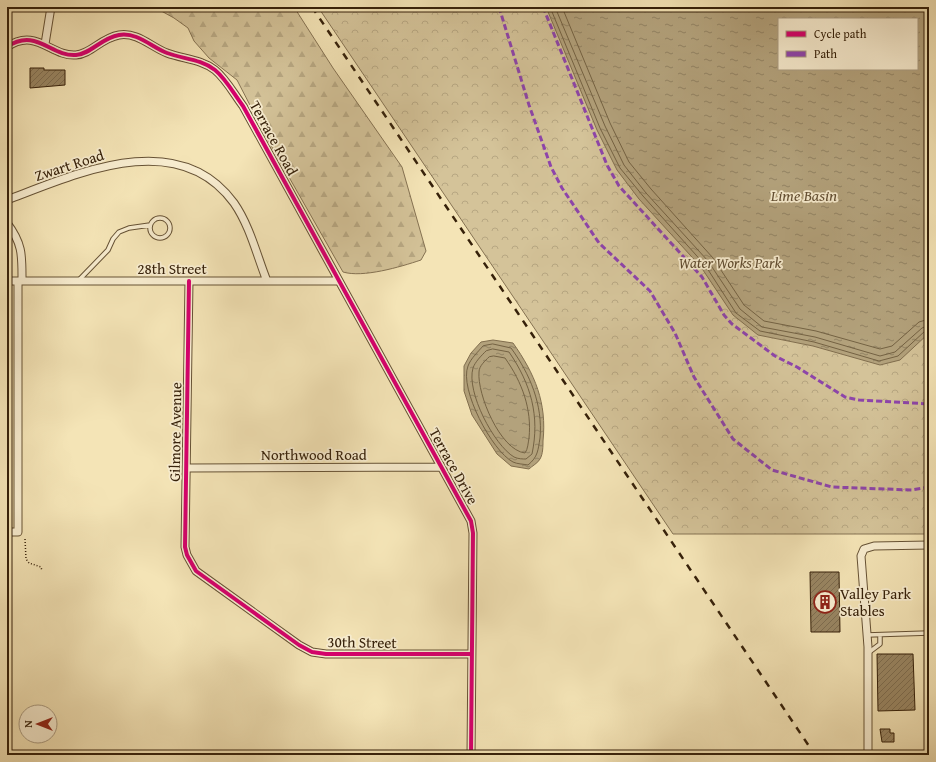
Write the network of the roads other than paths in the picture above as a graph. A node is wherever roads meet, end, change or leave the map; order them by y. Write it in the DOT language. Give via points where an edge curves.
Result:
graph roads {
  1 [pos="52,7"];
  2 [pos="45,44"];
  3 [pos="7,47"];
  4 [pos="7,200"];
  5 [pos="7,223"];
  6 [pos="150,225"];
  7 [pos="79,280"];
  8 [pos="7,281"];
  9 [pos="20,281"];
  10 [pos="189,281"];
  11 [pos="267,281"];
  12 [pos="337,281"];
  13 [pos="441,467"];
  14 [pos="187,468"];
  15 [pos="7,532"];
  16 [pos="929,545"];
  17 [pos="204,577"];
  18 [pos="929,633"];
  19 [pos="867,635"];
  20 [pos="880,635"];
  21 [pos="471,654"];
  22 [pos="868,654"];
  23 [pos="471,755"];
  24 [pos="868,755"];
  1 -- 2 [label="street"];
  2 -- 3 [label="street" via="25,41"];
  2 -- 12 [label="street, Terrace Road" via="63,54 76,55 88,52 109,37 130,35 167,53 202,62 215,70 243,106"];
  4 -- 11 [label="street, Zwart Road" via="102,166 141,162 174,164 194,171 212,182 231,200 245,223"];
  5 -- 9 [label="street" via="17,238 22,255"];
  6 -- 6 [label="lane" via="155,219 162,218 168,222 170,231 164,237 157,238 151,234"];
  6 -- 7 [label="lane" via="119,232 108,250"];
  7 -- 9 [label="street, 28th Street"];
  7 -- 10 [label="street, 28th Street"];
  8 -- 9 [label="street, 28th Street"];
  9 -- 15 [label="street" via="18,532"];
  10 -- 11 [label="street, 28th Street"];
  10 -- 14 [label="street, Gilmore Avenue"];
  11 -- 12 [label="street, 28th Street"];
  12 -- 13 [label="street, Terrace Drive"];
  13 -- 14 [label="street, Northwood Road"];
  13 -- 21 [label="street, Terrace Drive" via="472,527"];
  14 -- 17 [label="street, Gilmore Avenue" via="185,547 191,564"];
  16 -- 19 [label="street" via="874,546 864,549 861,561"];
  17 -- 21 [label="street, 30th Street" via="312,652"];
  18 -- 20 [label="lane"];
  19 -- 20 [label="lane"];
  19 -- 22 [label="street"];
  20 -- 22 [label="lane" via="880,644"];
  21 -- 23 [label="street, Terrace Drive"];
  22 -- 24 [label="street"];
}
